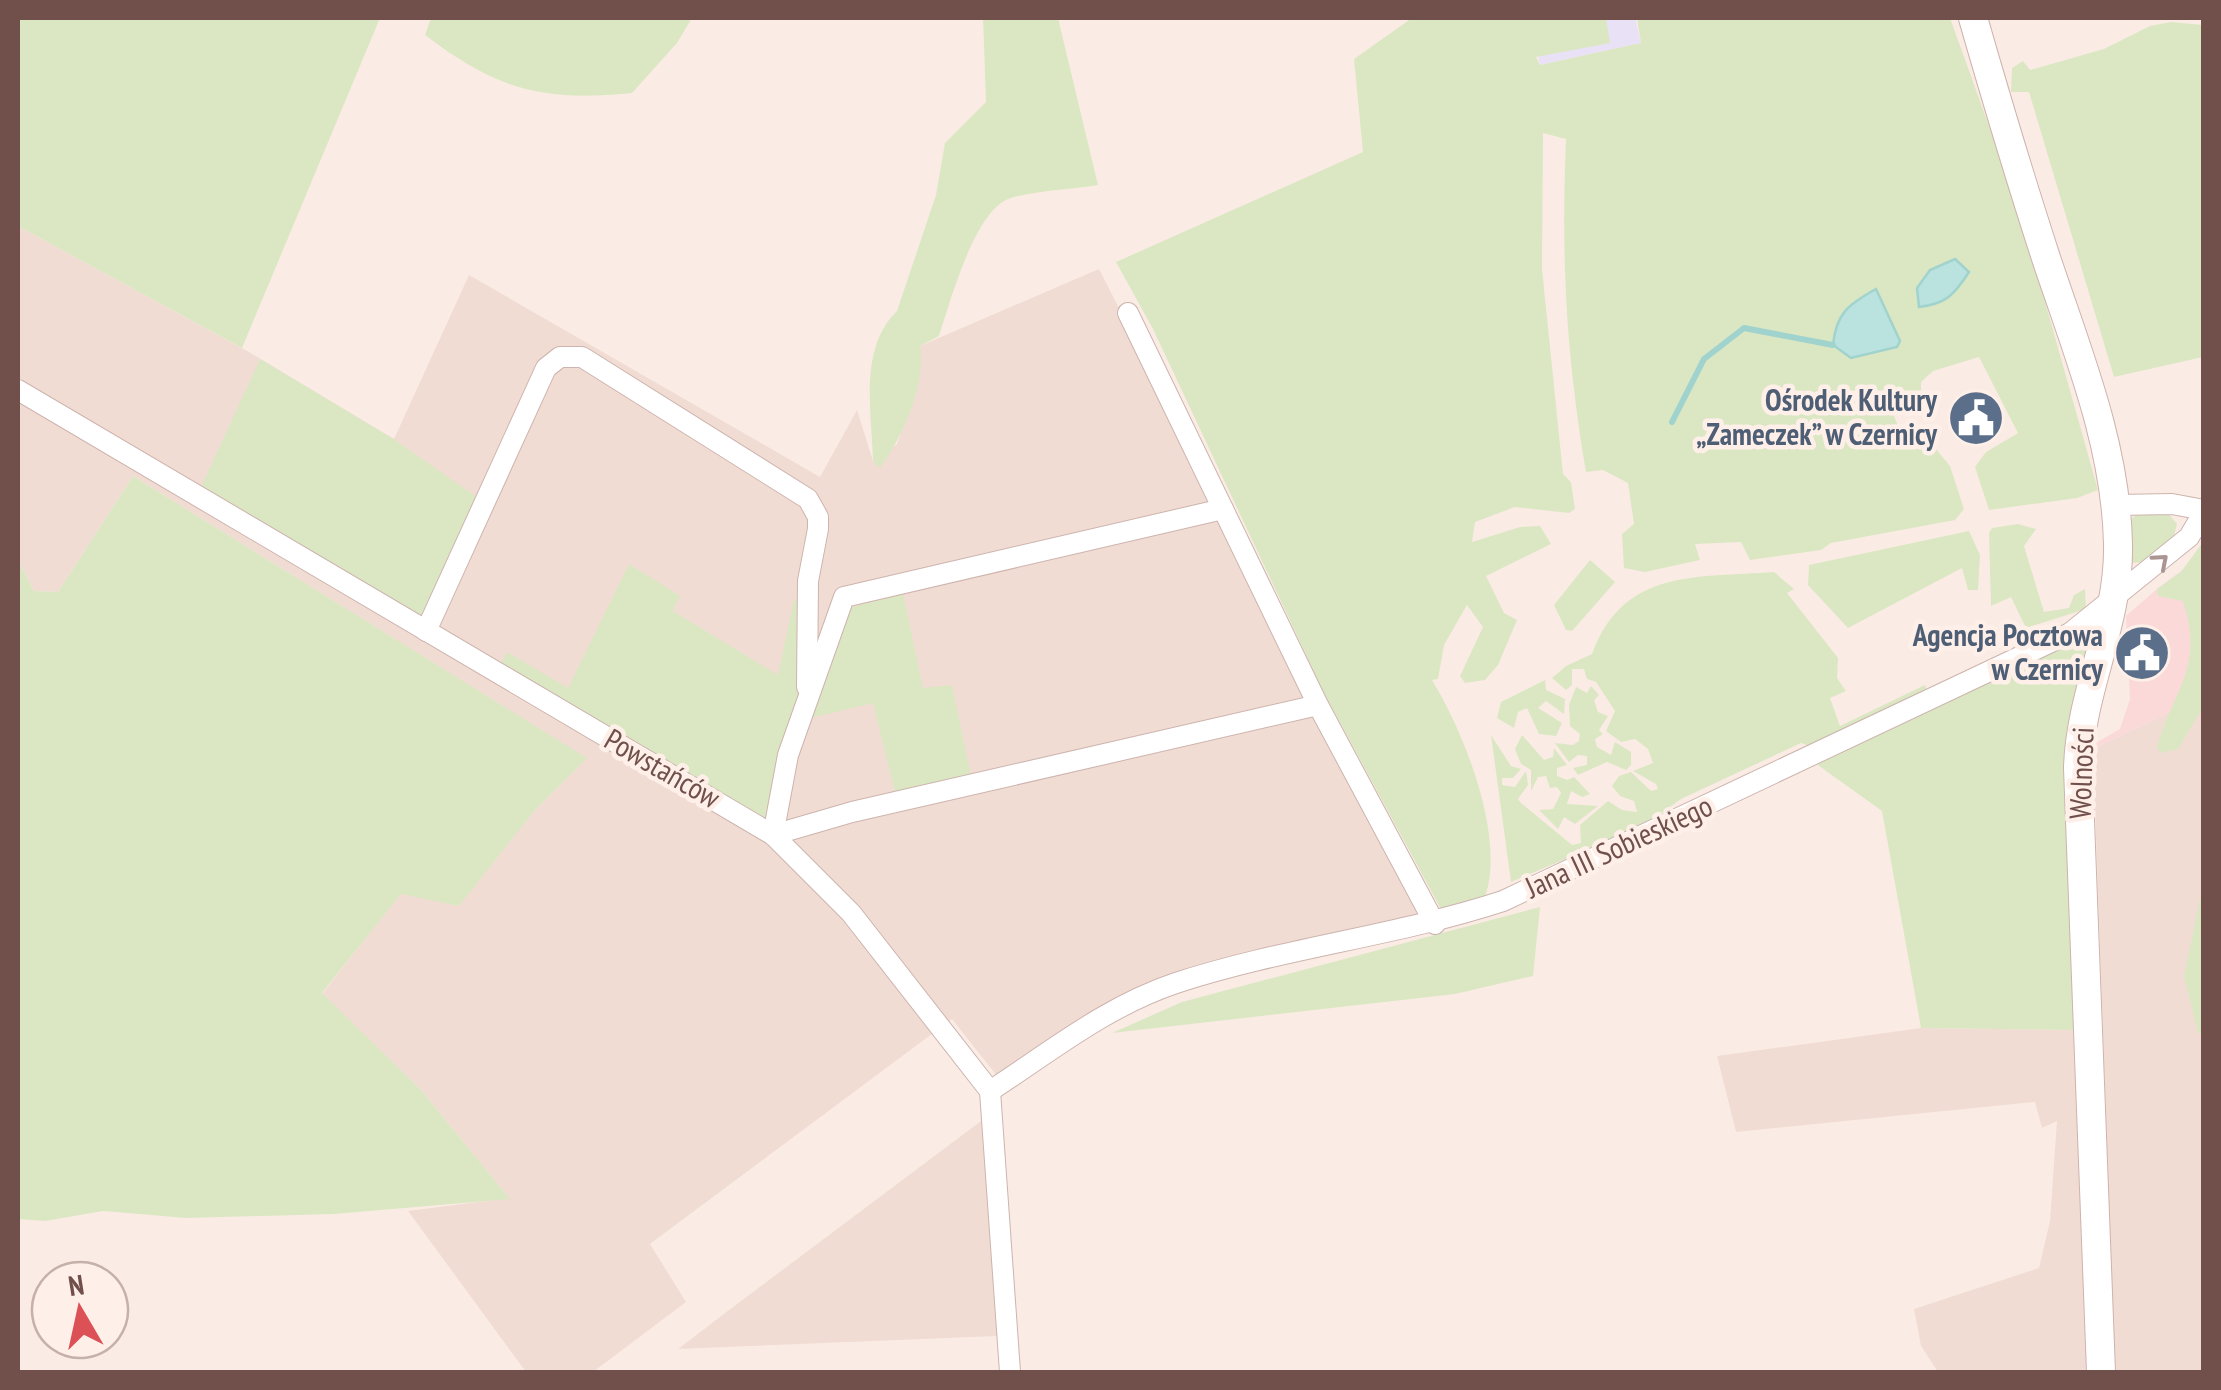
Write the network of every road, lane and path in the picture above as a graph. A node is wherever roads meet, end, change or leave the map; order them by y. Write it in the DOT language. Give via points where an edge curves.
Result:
graph roads {
  1 [pos="1973,18"];
  2 [pos="1128,313"];
  3 [pos="18,390"];
  4 [pos="2116,505"];
  5 [pos="1223,509"];
  6 [pos="2204,511"];
  7 [pos="808,581"];
  8 [pos="844,597"];
  9 [pos="2112,604"];
  10 [pos="426,631"];
  11 [pos="807,702"];
  12 [pos="1318,705"];
  13 [pos="773,835"];
  14 [pos="1434,924"];
  15 [pos="990,1090"];
  16 [pos="1010,1372"];
  17 [pos="2101,1372"];
  1 -- 4 [label="street, Wolności" via="2093,395"];
  2 -- 5 [label="street"];
  3 -- 10 [label="street, Powstańców"];
  4 -- 6 [label="street"];
  4 -- 9 [label="street, Wolności"];
  5 -- 8 [label="street"];
  5 -- 12 [label="street"];
  9 -- 6 [label="street, Jana III Sobieskiego, one-way" via="2190,537"];
  7 -- 8 [label="street"];
  7 -- 10 [label="street" via="818,517 808,499 582,357 560,357 546,368"];
  7 -- 11 [label="street"];
  8 -- 11 [label="street"];
  9 -- 14 [label="street, Jana III Sobieskiego" via="2070,634 1919,706 1503,901"];
  9 -- 17 [label="street, Wolności" via="2082,724 2078,783"];
  10 -- 13 [label="street, Powstańców"];
  11 -- 13 [label="street" via="788,756"];
  12 -- 13 [label="street"];
  12 -- 14 [label="street"];
  13 -- 15 [label="street, Powstańców" via="850,912"];
  14 -- 15 [label="street, Jana III Sobieskiego" via="1176,984 1112,1010"];
  15 -- 16 [label="street"];
}
